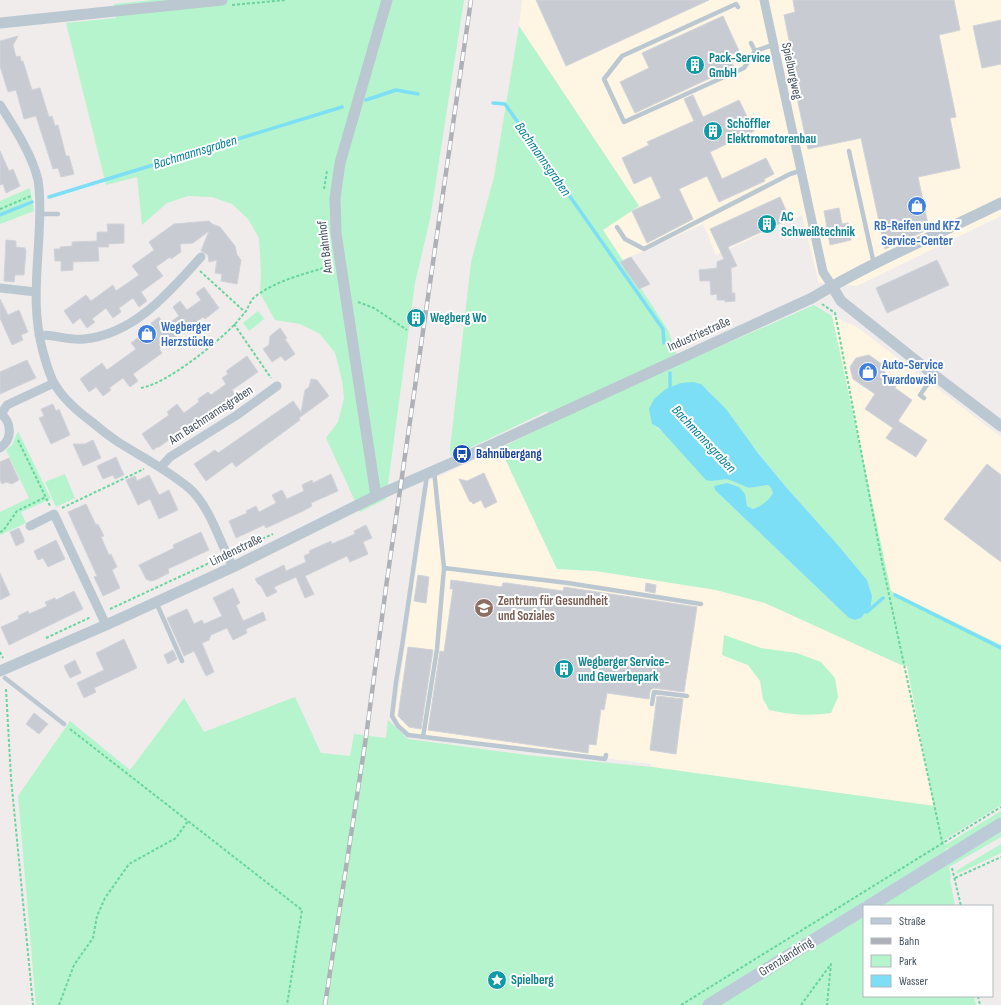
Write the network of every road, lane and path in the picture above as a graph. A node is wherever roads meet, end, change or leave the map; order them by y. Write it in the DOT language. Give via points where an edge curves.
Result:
graph roads {
  1 [pos="222,0"];
  2 [pos="387,0"];
  3 [pos="764,0"];
  4 [pos="738,7"];
  5 [pos="0,23"];
  6 [pos="751,43"];
  7 [pos="773,45"];
  8 [pos="755,51"];
  9 [pos="0,105"];
  10 [pos="849,151"];
  11 [pos="800,170"];
  12 [pos="39,193"];
  13 [pos="1001,203"];
  14 [pos="0,209"];
  15 [pos="40,214"];
  16 [pos="58,214"];
  17 [pos="617,227"];
  18 [pos="201,257"];
  19 [pos="193,265"];
  20 [pos="874,265"];
  21 [pos="330,266"];
  22 [pos="832,286"];
  23 [pos="0,288"];
  24 [pos="36,292"];
  25 [pos="346,298"];
  26 [pos="812,298"];
  27 [pos="245,312"];
  28 [pos="234,324"];
  29 [pos="407,330"];
  30 [pos="39,335"];
  31 [pos="934,375"];
  32 [pos="54,383"];
  33 [pos="277,386"];
  34 [pos="141,388"];
  35 [pos="920,395"];
  36 [pos="1,413"];
  37 [pos="1001,426"];
  38 [pos="9,437"];
  39 [pos="0,448"];
  40 [pos="158,466"];
  41 [pos="431,472"];
  42 [pos="376,496"];
  43 [pos="46,497"];
  44 [pos="53,514"];
  45 [pos="30,526"];
  46 [pos="0,532"];
  47 [pos="275,532"];
  48 [pos="227,555"];
  49 [pos="234,567"];
  50 [pos="444,568"];
  51 [pos="156,602"];
  52 [pos="701,604"];
  53 [pos="100,613"];
  54 [pos="106,625"];
  55 [pos="46,638"];
  56 [pos="0,652"];
  57 [pos="8,656"];
  58 [pos="182,661"];
  59 [pos="2,667"];
  60 [pos="687,696"];
  61 [pos="652,704"];
  62 [pos="64,724"];
  63 [pos="423,737"];
  64 [pos="606,755"];
  65 [pos="1001,807"];
  66 [pos="188,821"];
  67 [pos="1001,824"];
  68 [pos="942,844"];
  69 [pos="1001,857"];
  70 [pos="952,868"];
  71 [pos="955,878"];
  72 [pos="871,905"];
  73 [pos="961,905"];
  74 [pos="863,910"];
  75 [pos="33,1005"];
  76 [pos="59,1005"];
  77 [pos="287,1005"];
  78 [pos="681,1005"];
  79 [pos="709,1005"];
  80 [pos="801,1005"];
  81 [pos="827,1005"];
  1 -- 5 [label="street"];
  2 -- 25 [label="street, Am Bahnhof" via="340,162 335,198 336,233"];
  3 -- 7 [label="street, Spielburgweg"];
  4 -- 8 [label="lane" via="736,4 622,56 604,79 624,122 744,68"];
  6 -- 8 [label="lane"];
  7 -- 8 [label="lane"];
  7 -- 11 [label="street, Spielburgweg"];
  9 -- 12 [label="street" via="27,151"];
  10 -- 20 [label="lane"];
  11 -- 17 [label="lane" via="644,248 625,239"];
  11 -- 22 [label="street, Spielburgweg" via="823,272"];
  12 -- 14 [label="path"];
  12 -- 15 [label="street"];
  13 -- 20 [label="street, Industriestraße"];
  15 -- 16 [label="lane"];
  15 -- 24 [label="street"];
  18 -- 19 [label="street"];
  19 -- 27 [label="path"];
  19 -- 30 [label="street" via="160,302 113,332 84,339"];
  20 -- 22 [label="street, Industriestraße"];
  21 -- 27 [label="path" via="268,288 254,297"];
  22 -- 26 [label="street, Industriestraße"];
  22 -- 31 [label="street" via="841,301"];
  23 -- 24 [label="street"];
  24 -- 30 [label="street"];
  25 -- 29 [label="path" via="374,308"];
  25 -- 42 [label="street, Am Bahnhof"];
  26 -- 41 [label="street, Industriestraße"];
  26 -- 68 [label="path" via="835,313 882,562"];
  27 -- 28 [label="path"];
  28 -- 33 [label="path"];
  28 -- 34 [label="path" via="213,345 175,372 151,386"];
  30 -- 32 [label="street"];
  31 -- 35 [label="lane"];
  31 -- 37 [label="street"];
  32 -- 36 [label="street" via="7,405"];
  32 -- 40 [label="street" via="70,404 84,416 117,442"];
  33 -- 40 [label="street, Am Bachmannsgraben"];
  36 -- 38 [label="street" via="8,422"];
  38 -- 39 [label="street"];
  38 -- 43 [label="path" via="16,436"];
  40 -- 44 [label="path"];
  40 -- 48 [label="street" via="190,489 207,511"];
  41 -- 42 [label="street, Industriestraße"];
  41 -- 50 [label="lane"];
  41 -- 63 [label="lane" via="392,716 408,735"];
  42 -- 49 [label="street, Lindenstraße"];
  43 -- 44 [label="path"];
  43 -- 46 [label="path" via="17,511"];
  44 -- 45 [label="street"];
  44 -- 53 [label="street"];
  47 -- 48 [label="path"];
  48 -- 49 [label="street"];
  48 -- 53 [label="path"];
  49 -- 51 [label="street, Lindenstraße"];
  50 -- 52 [label="lane" via="568,583"];
  50 -- 63 [label="lane" via="437,649"];
  51 -- 54 [label="street, Lindenstraße"];
  51 -- 58 [label="lane"];
  53 -- 54 [label="street"];
  53 -- 55 [label="path"];
  54 -- 59 [label="street, Lindenstraße"];
  56 -- 59 [label="path"];
  57 -- 59 [label="path"];
  59 -- 62 [label="lane"];
  59 -- 75 [label="path"];
  60 -- 61 [label="lane" via="654,692"];
  62 -- 66 [label="path"];
  63 -- 64 [label="lane" via="605,759"];
  65 -- 68 [label="path"];
  66 -- 76 [label="path" via="176,838 129,864 105,898 97,916 93,938 74,965"];
  66 -- 77 [label="path" via="302,910"];
  67 -- 72 [label="main road"];
  68 -- 78 [label="path"];
  69 -- 71 [label="path"];
  70 -- 71 [label="path"];
  71 -- 73 [label="path"];
  74 -- 79 [label="main road, Grenzlandring"];
  80 -- 81 [label="path" via="831,964"];
}
